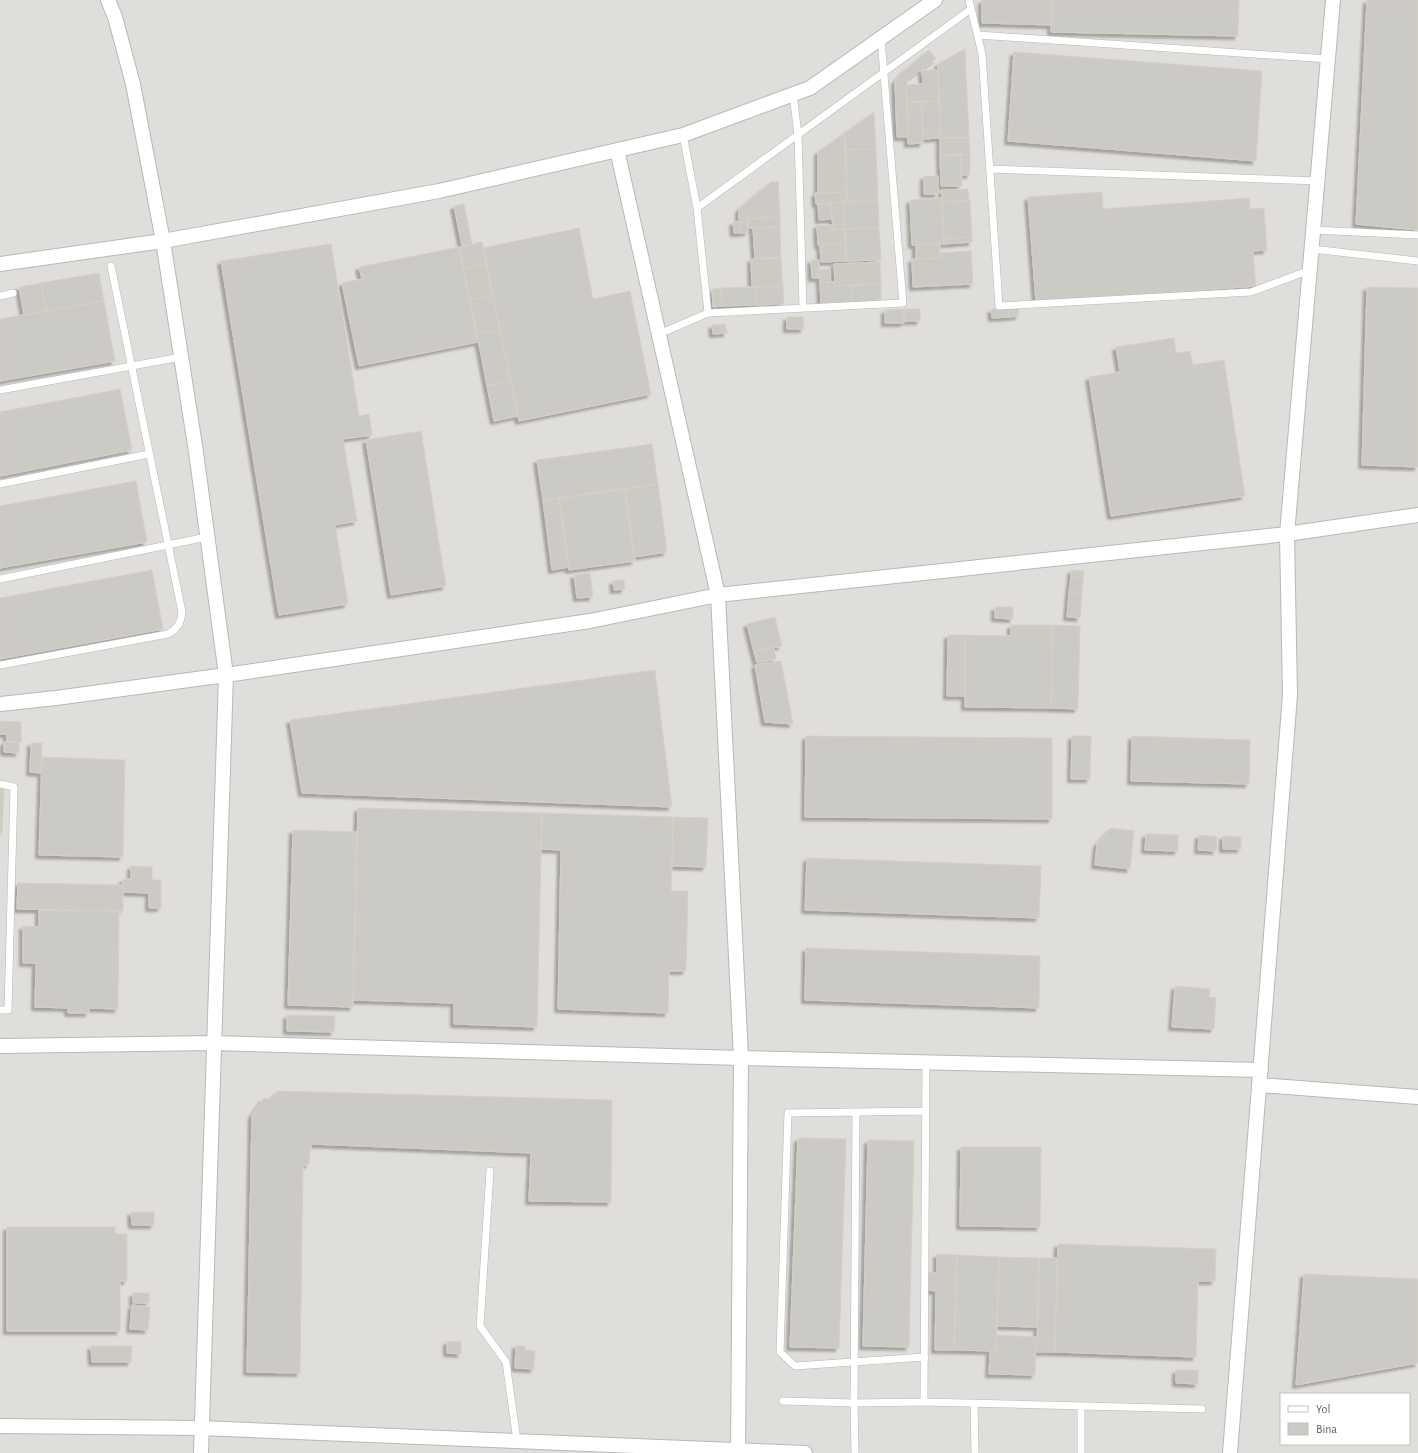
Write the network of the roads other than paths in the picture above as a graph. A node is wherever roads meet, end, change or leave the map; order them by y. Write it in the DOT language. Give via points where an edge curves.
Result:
graph roads {
  1 [pos="108,0"];
  2 [pos="935,0"];
  3 [pos="969,0"];
  4 [pos="1333,0"];
  5 [pos="971,9"];
  6 [pos="978,35"];
  7 [pos="881,38"];
  8 [pos="1328,59"];
  9 [pos="883,73"];
  10 [pos="793,94"];
  11 [pos="683,135"];
  12 [pos="798,135"];
  13 [pos="617,150"];
  14 [pos="990,170"];
  15 [pos="1318,181"];
  16 [pos="697,208"];
  17 [pos="1313,230"];
  18 [pos="1418,234"];
  19 [pos="163,241"];
  20 [pos="1312,249"];
  21 [pos="1418,261"];
  22 [pos="0,264"];
  23 [pos="111,266"];
  24 [pos="1310,270"];
  25 [pos="13,294"];
  26 [pos="0,296"];
  27 [pos="803,308"];
  28 [pos="708,314"];
  29 [pos="659,334"];
  30 [pos="181,357"];
  31 [pos="131,366"];
  32 [pos="0,390"];
  33 [pos="149,454"];
  34 [pos="0,484"];
  35 [pos="1418,515"];
  36 [pos="1287,534"];
  37 [pos="207,537"];
  38 [pos="168,544"];
  39 [pos="0,579"];
  40 [pos="718,595"];
  41 [pos="0,665"];
  42 [pos="226,675"];
  43 [pos="0,704"];
  44 [pos="0,784"];
  45 [pos="0,1010"];
  46 [pos="213,1043"];
  47 [pos="0,1046"];
  48 [pos="741,1058"];
  49 [pos="926,1062"];
  50 [pos="1261,1070"];
  51 [pos="1259,1085"];
  52 [pos="1418,1097"];
  53 [pos="925,1110"];
  54 [pos="856,1112"];
  55 [pos="490,1171"];
  56 [pos="924,1357"];
  57 [pos="855,1362"];
  58 [pos="783,1401"];
  59 [pos="924,1402"];
  60 [pos="854,1403"];
  61 [pos="974,1403"];
  62 [pos="1081,1406"];
  63 [pos="1202,1409"];
  64 [pos="0,1426"];
  65 [pos="201,1428"];
  66 [pos="518,1441"];
  67 [pos="738,1452"];
  68 [pos="201,1453"];
  69 [pos="805,1453"];
  70 [pos="855,1453"];
  71 [pos="975,1453"];
  72 [pos="1081,1453"];
  73 [pos="1230,1453"];
  1 -- 19 [label="street" via="133,84"];
  2 -- 7 [label="street"];
  3 -- 5 [label="lane"];
  4 -- 8 [label="street"];
  5 -- 6 [label="lane"];
  5 -- 9 [label="lane"];
  6 -- 8 [label="lane"];
  6 -- 14 [label="lane" via="982,54"];
  7 -- 9 [label="lane"];
  7 -- 10 [label="street" via="810,88"];
  8 -- 15 [label="street"];
  9 -- 12 [label="lane"];
  9 -- 27 [label="lane" via="903,303"];
  10 -- 11 [label="street"];
  10 -- 12 [label="lane"];
  11 -- 13 [label="street"];
  11 -- 16 [label="lane"];
  12 -- 16 [label="lane"];
  12 -- 27 [label="lane"];
  13 -- 19 [label="street" via="439,191"];
  13 -- 29 [label="street"];
  14 -- 15 [label="lane"];
  14 -- 24 [label="lane" via="999,306 1251,292"];
  15 -- 17 [label="street"];
  16 -- 28 [label="lane"];
  17 -- 18 [label="lane"];
  17 -- 20 [label="street"];
  19 -- 22 [label="street"];
  19 -- 30 [label="street"];
  20 -- 21 [label="lane"];
  20 -- 24 [label="street"];
  23 -- 31 [label="lane"];
  24 -- 36 [label="street"];
  25 -- 26 [label="lane"];
  27 -- 28 [label="lane"];
  28 -- 29 [label="lane"];
  29 -- 40 [label="street"];
  30 -- 31 [label="lane"];
  30 -- 37 [label="street"];
  31 -- 32 [label="lane"];
  31 -- 33 [label="lane"];
  33 -- 34 [label="lane"];
  33 -- 38 [label="lane"];
  35 -- 36 [label="street"];
  36 -- 40 [label="street"];
  36 -- 50 [label="street" via="1290,695"];
  37 -- 38 [label="lane"];
  37 -- 42 [label="street"];
  38 -- 39 [label="lane"];
  38 -- 41 [label="lane" via="182,612 180,623 173,632"];
  40 -- 42 [label="street" via="590,621"];
  40 -- 48 [label="street"];
  42 -- 43 [label="street"];
  42 -- 46 [label="street"];
  44 -- 45 [label="lane" via="14,787 8,1010"];
  46 -- 47 [label="street"];
  46 -- 48 [label="street"];
  46 -- 65 [label="street"];
  48 -- 49 [label="street"];
  48 -- 67 [label="street"];
  49 -- 50 [label="street"];
  49 -- 53 [label="lane"];
  50 -- 51 [label="street"];
  51 -- 52 [label="street"];
  51 -- 73 [label="street"];
  53 -- 54 [label="lane"];
  53 -- 56 [label="lane"];
  54 -- 57 [label="lane"];
  54 -- 57 [label="lane" via="788,1113 780,1352 795,1366"];
  55 -- 66 [label="lane" via="480,1326 506,1362"];
  56 -- 57 [label="lane"];
  56 -- 59 [label="lane"];
  57 -- 60 [label="lane"];
  58 -- 60 [label="lane"];
  59 -- 60 [label="lane"];
  59 -- 61 [label="lane"];
  60 -- 70 [label="lane"];
  61 -- 62 [label="lane"];
  61 -- 71 [label="lane"];
  62 -- 63 [label="lane"];
  62 -- 72 [label="lane"];
  64 -- 65 [label="street"];
  65 -- 66 [label="street"];
  65 -- 68 [label="street"];
  66 -- 67 [label="street"];
  67 -- 69 [label="street"];
}
